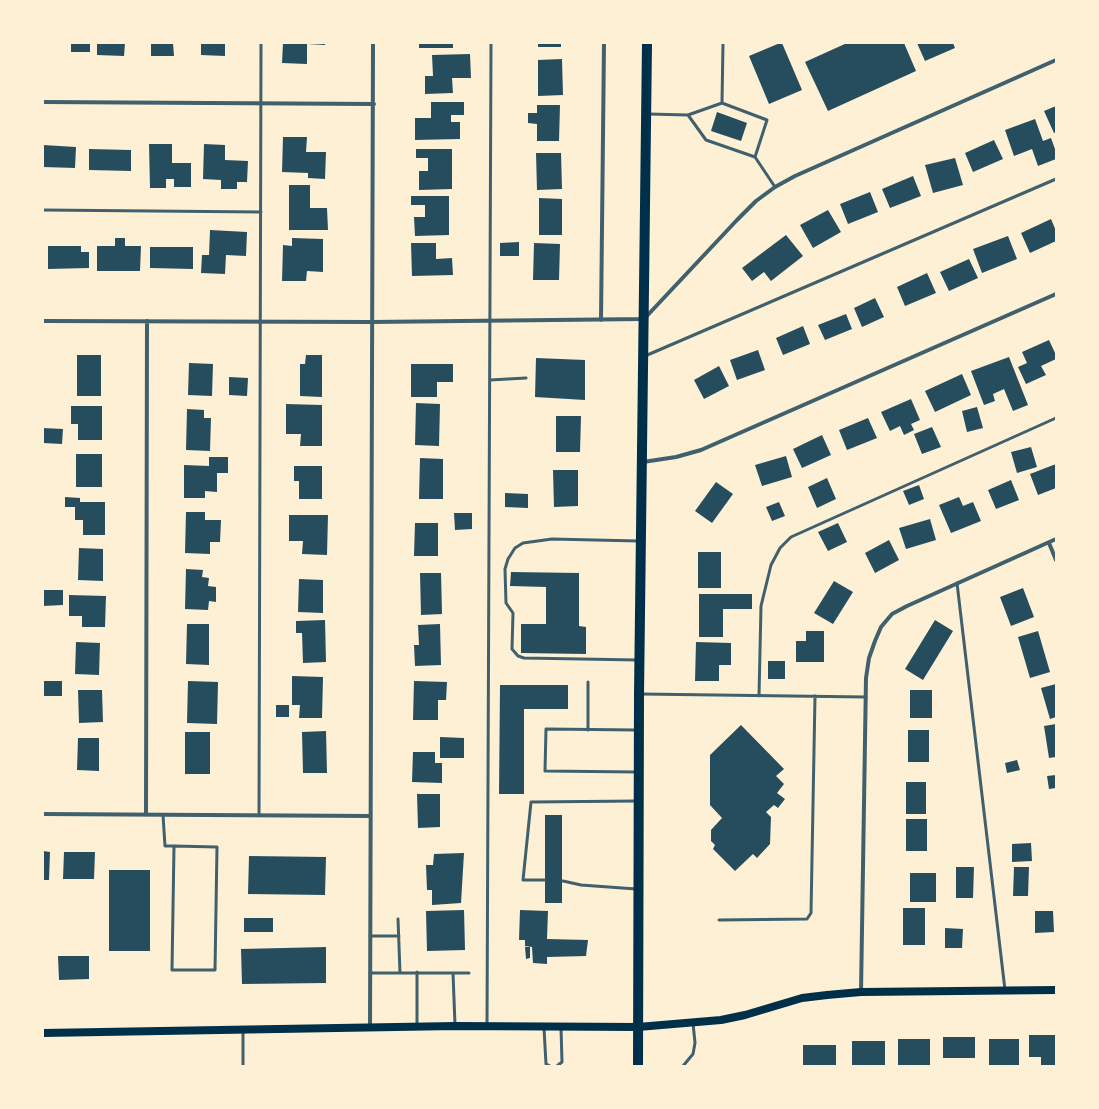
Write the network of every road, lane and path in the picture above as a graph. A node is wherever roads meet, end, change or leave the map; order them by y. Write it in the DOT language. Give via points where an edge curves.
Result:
graph roads {
  1 [pos="261,43"];
  2 [pos="373,43"];
  3 [pos="491,43"];
  4 [pos="604,43"];
  5 [pos="647,43"];
  6 [pos="723,43"];
  7 [pos="1056,60"];
  8 [pos="43,102"];
  9 [pos="261,104"];
  10 [pos="374,104"];
  11 [pos="722,104"];
  12 [pos="646,114"];
  13 [pos="688,115"];
  14 [pos="755,157"];
  15 [pos="1056,179"];
  16 [pos="775,187"];
  17 [pos="43,210"];
  18 [pos="261,212"];
  19 [pos="1056,294"];
  20 [pos="644,319"];
  21 [pos="490,320"];
  22 [pos="601,320"];
  23 [pos="43,321"];
  24 [pos="147,321"];
  25 [pos="260,321"];
  26 [pos="371,322"];
  27 [pos="644,357"];
  28 [pos="526,378"];
  29 [pos="490,380"];
  30 [pos="1056,418"];
  31 [pos="642,462"];
  32 [pos="1056,539"];
  33 [pos="641,541"];
  34 [pos="1048,542"];
  35 [pos="1056,560"];
  36 [pos="957,583"];
  37 [pos="640,660"];
  38 [pos="588,682"];
  39 [pos="639,694"];
  40 [pos="759,696"];
  41 [pos="815,696"];
  42 [pos="866,697"];
  43 [pos="588,730"];
  44 [pos="639,730"];
  45 [pos="639,772"];
  46 [pos="639,801"];
  47 [pos="43,814"];
  48 [pos="146,815"];
  49 [pos="163,815"];
  50 [pos="259,816"];
  51 [pos="370,816"];
  52 [pos="174,846"];
  53 [pos="545,880"];
  54 [pos="562,881"];
  55 [pos="639,889"];
  56 [pos="398,919"];
  57 [pos="719,920"];
  58 [pos="370,936"];
  59 [pos="399,936"];
  60 [pos="370,972"];
  61 [pos="400,972"];
  62 [pos="417,972"];
  63 [pos="453,972"];
  64 [pos="469,972"];
  65 [pos="1056,990"];
  66 [pos="1005,991"];
  67 [pos="861,992"];
  68 [pos="693,1023"];
  69 [pos="455,1026"];
  70 [pos="487,1026"];
  71 [pos="544,1026"];
  72 [pos="561,1026"];
  73 [pos="417,1027"];
  74 [pos="638,1027"];
  75 [pos="370,1028"];
  76 [pos="243,1030"];
  77 [pos="43,1033"];
  78 [pos="243,1066"];
  79 [pos="550,1066"];
  80 [pos="557,1066"];
  81 [pos="638,1066"];
  82 [pos="682,1066"];
  1 -- 9 [label="lane"];
  2 -- 10 [label="street"];
  3 -- 21 [label="lane"];
  4 -- 22 [label="street"];
  5 -- 12 [label="main road"];
  6 -- 11 [label="lane"];
  7 -- 16 [label="street"];
  8 -- 9 [label="street"];
  9 -- 10 [label="street"];
  9 -- 18 [label="lane"];
  10 -- 26 [label="street"];
  11 -- 13 [label="lane"];
  11 -- 14 [label="lane" via="767,120"];
  12 -- 13 [label="lane"];
  12 -- 20 [label="main road"];
  13 -- 14 [label="lane" via="706,140"];
  14 -- 16 [label="lane"];
  15 -- 27 [label="lane"];
  16 -- 20 [label="street" via="756,201"];
  17 -- 18 [label="lane"];
  18 -- 25 [label="lane"];
  19 -- 31 [label="street" via="701,450"];
  20 -- 22 [label="street"];
  20 -- 27 [label="main road"];
  21 -- 22 [label="street"];
  21 -- 26 [label="street"];
  21 -- 29 [label="lane"];
  23 -- 24 [label="street"];
  24 -- 25 [label="street"];
  24 -- 48 [label="street"];
  25 -- 26 [label="street"];
  25 -- 50 [label="lane"];
  26 -- 51 [label="street"];
  27 -- 31 [label="main road"];
  28 -- 29 [label="lane"];
  29 -- 70 [label="lane"];
  30 -- 40 [label="lane" via="791,536 780,548 771,565 761,606"];
  31 -- 33 [label="main road"];
  32 -- 34 [label="street"];
  33 -- 37 [label="main road"];
  33 -- 37 [label="lane" via="552,539 523,542 515,548 505,569 506,603 512,613 514,653 524,658"];
  34 -- 35 [label="street"];
  34 -- 36 [label="street"];
  36 -- 42 [label="street" via="892,614 881,628 869,658"];
  36 -- 66 [label="lane"];
  37 -- 39 [label="main road"];
  38 -- 43 [label="lane"];
  39 -- 40 [label="lane"];
  39 -- 44 [label="main road"];
  40 -- 41 [label="lane"];
  41 -- 42 [label="lane"];
  41 -- 57 [label="lane" via="811,913 807,919"];
  42 -- 67 [label="street"];
  43 -- 44 [label="lane"];
  43 -- 45 [label="lane" via="546,729 545,772"];
  44 -- 45 [label="main road"];
  45 -- 46 [label="main road"];
  46 -- 53 [label="lane" via="531,802 523,880"];
  46 -- 55 [label="main road"];
  47 -- 48 [label="street"];
  48 -- 49 [label="street"];
  49 -- 50 [label="street"];
  49 -- 52 [label="lane" via="165,846"];
  50 -- 51 [label="street"];
  51 -- 58 [label="street"];
  52 -- 52 [label="lane" via="217,847 215,970 172,970"];
  54 -- 55 [label="lane" via="581,885"];
  55 -- 74 [label="main road"];
  56 -- 59 [label="lane"];
  58 -- 59 [label="lane"];
  58 -- 60 [label="street"];
  59 -- 61 [label="lane"];
  60 -- 61 [label="lane"];
  60 -- 75 [label="street"];
  61 -- 62 [label="lane"];
  62 -- 63 [label="lane"];
  62 -- 73 [label="lane"];
  63 -- 64 [label="lane"];
  63 -- 69 [label="lane"];
  65 -- 66 [label="main road"];
  66 -- 67 [label="main road"];
  67 -- 68 [label="main road" via="802,998 745,1015"];
  68 -- 74 [label="main road"];
  68 -- 82 [label="lane" via="694,1054"];
  69 -- 70 [label="main road"];
  69 -- 73 [label="main road"];
  70 -- 71 [label="main road"];
  71 -- 72 [label="main road"];
  71 -- 79 [label="lane" via="546,1064"];
  72 -- 74 [label="main road"];
  72 -- 80 [label="lane" via="562,1062"];
  73 -- 75 [label="main road"];
  74 -- 81 [label="main road"];
  75 -- 76 [label="main road"];
  76 -- 77 [label="main road"];
  76 -- 78 [label="lane"];
}
